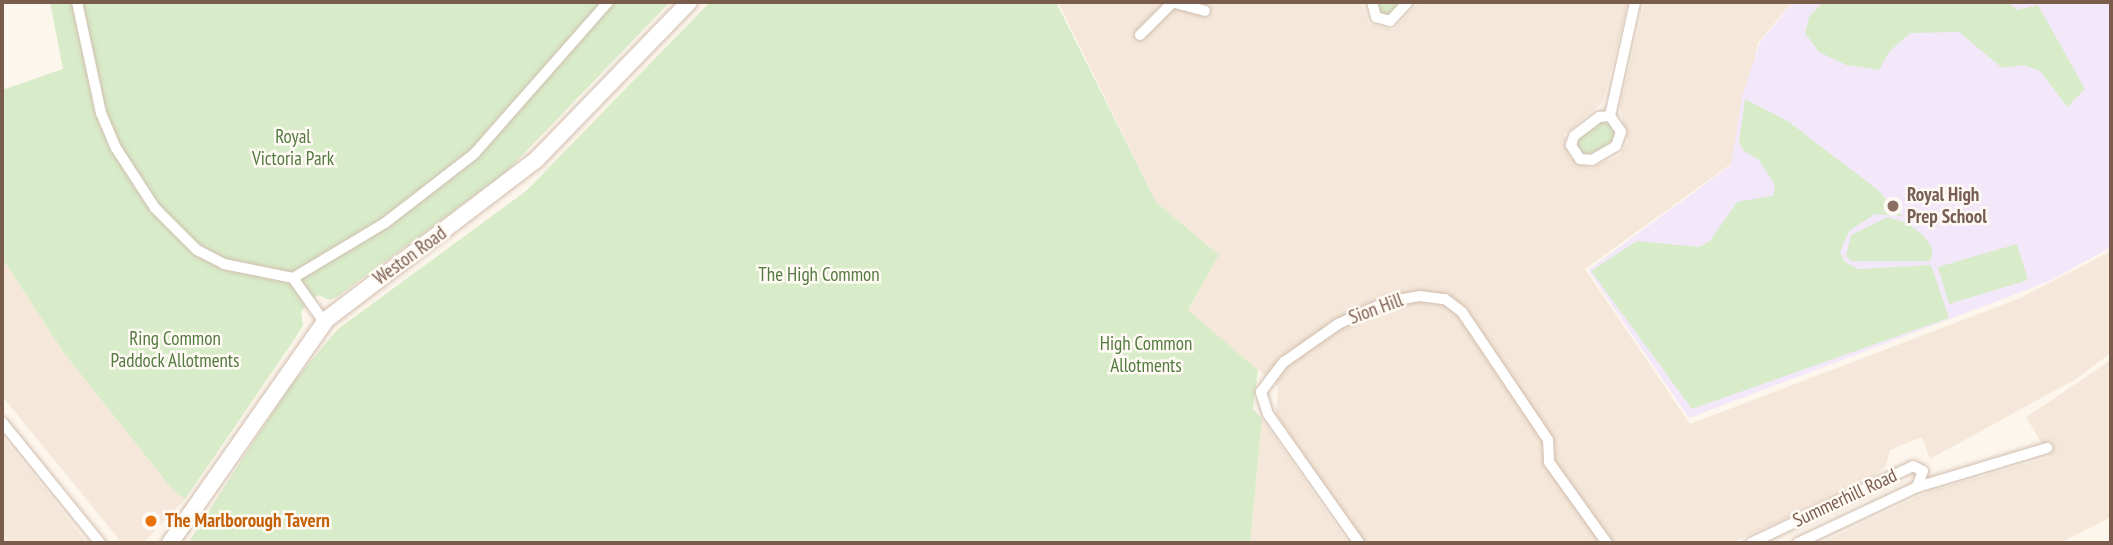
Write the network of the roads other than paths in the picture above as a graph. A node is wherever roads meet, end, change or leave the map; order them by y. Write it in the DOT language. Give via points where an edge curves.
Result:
graph roads {
  1 [pos="78,2"];
  2 [pos="608,2"];
  3 [pos="688,2"];
  4 [pos="1172,2"];
  5 [pos="1371,2"];
  6 [pos="1408,2"];
  7 [pos="1634,2"];
  8 [pos="1205,11"];
  9 [pos="1140,35"];
  10 [pos="1610,116"];
  11 [pos="293,278"];
  12 [pos="324,322"];
  13 [pos="2,422"];
  14 [pos="2047,447"];
  15 [pos="1917,487"];
  16 [pos="100,543"];
  17 [pos="170,543"];
  18 [pos="1359,543"];
  19 [pos="1607,543"];
  20 [pos="1751,543"];
  21 [pos="1798,543"];
  1 -- 11 [label="street" via="101,113 116,148 155,208 197,250 224,264"];
  2 -- 11 [label="street" via="474,154 385,223"];
  3 -- 12 [label="street, Weston Road" via="536,160"];
  4 -- 8 [label="street"];
  4 -- 9 [label="street"];
  5 -- 6 [label="street" via="1376,17 1390,20"];
  7 -- 10 [label="street"];
  10 -- 10 [label="street" via="1621,132 1616,146 1592,160 1580,159 1573,152 1574,136 1599,117"];
  11 -- 12 [label="street"];
  12 -- 17 [label="street, Weston Road"];
  13 -- 16 [label="street"];
  14 -- 15 [label="street, Summerhill Road"];
  15 -- 20 [label="street, Summerhill Road" via="1923,471 1913,466"];
  15 -- 21 [label="street, Summerhill Road"];
  18 -- 19 [label="street, Sion Hill" via="1268,414 1261,392 1284,362 1338,324 1393,299 1419,296 1445,299 1462,312 1548,440 1549,461"];
}
